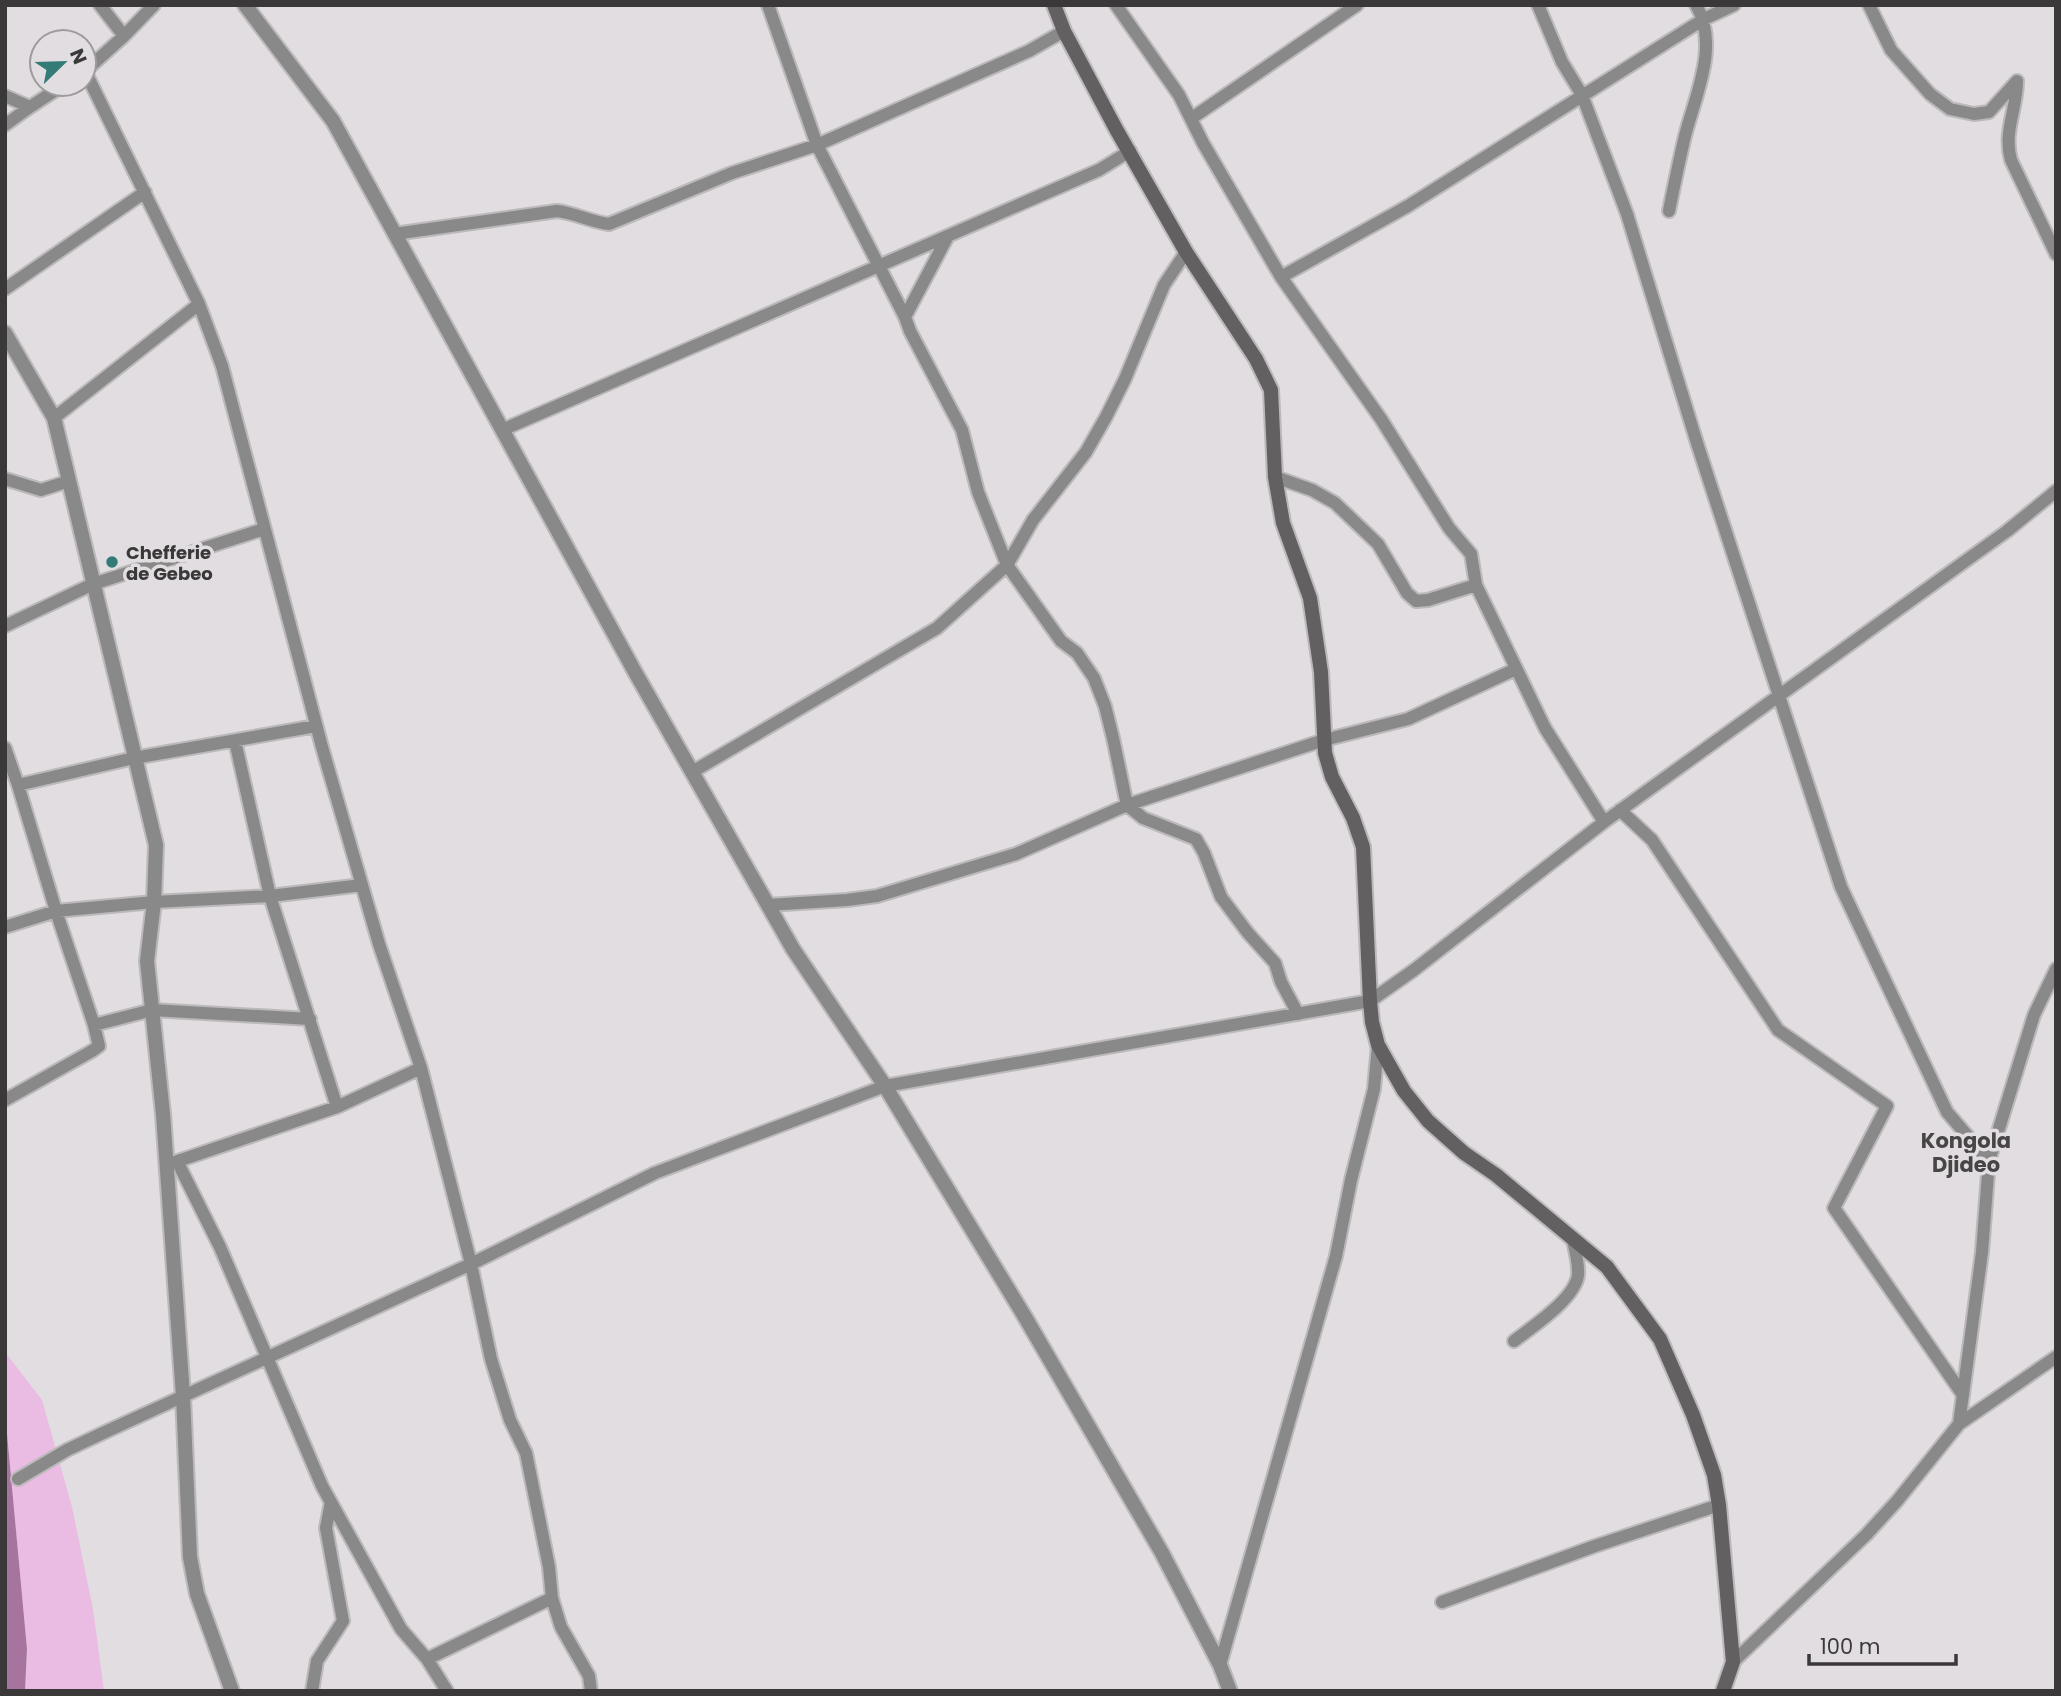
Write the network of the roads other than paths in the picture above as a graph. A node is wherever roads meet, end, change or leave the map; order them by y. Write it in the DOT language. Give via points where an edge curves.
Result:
graph roads {
  1 [pos="100,5"];
  2 [pos="154,5"];
  3 [pos="245,5"];
  4 [pos="768,5"];
  5 [pos="1054,5"];
  6 [pos="1116,5"];
  7 [pos="1357,5"];
  8 [pos="1538,5"];
  9 [pos="1696,5"];
  10 [pos="1734,5"];
  11 [pos="1869,5"];
  12 [pos="1704,19"];
  13 [pos="1064,31"];
  14 [pos="124,36"];
  15 [pos="98,59"];
  16 [pos="1582,95"];
  17 [pos="5,96"];
  18 [pos="98,97"];
  19 [pos="44,98"];
  20 [pos="30,107"];
  21 [pos="1192,118"];
  22 [pos="5,125"];
  23 [pos="817,145"];
  24 [pos="1130,151"];
  25 [pos="145,192"];
  26 [pos="1668,211"];
  27 [pos="394,234"];
  28 [pos="948,236"];
  29 [pos="1186,252"];
  30 [pos="2056,254"];
  31 [pos="878,265"];
  32 [pos="1281,277"];
  33 [pos="5,289"];
  34 [pos="199,304"];
  35 [pos="905,317"];
  36 [pos="5,333"];
  37 [pos="54,418"];
  38 [pos="502,430"];
  39 [pos="1275,477"];
  40 [pos="5,479"];
  41 [pos="69,481"];
  42 [pos="2056,491"];
  43 [pos="264,529"];
  44 [pos="1007,565"];
  45 [pos="93,584"];
  46 [pos="1476,585"];
  47 [pos="5,626"];
  48 [pos="1516,669"];
  49 [pos="1780,695"];
  50 [pos="316,726"];
  51 [pos="1324,740"];
  52 [pos="235,741"];
  53 [pos="5,748"];
  54 [pos="134,758"];
  55 [pos="692,772"];
  56 [pos="18,785"];
  57 [pos="1127,805"];
  58 [pos="1620,810"];
  59 [pos="1604,822"];
  60 [pos="362,886"];
  61 [pos="270,896"];
  62 [pos="154,902"];
  63 [pos="768,905"];
  64 [pos="56,911"];
  65 [pos="5,927"];
  66 [pos="2056,969"];
  67 [pos="1370,1001"];
  68 [pos="152,1010"];
  69 [pos="1298,1014"];
  70 [pos="310,1019"];
  71 [pos="94,1025"];
  72 [pos="1378,1045"];
  73 [pos="421,1068"];
  74 [pos="885,1086"];
  75 [pos="5,1100"];
  76 [pos="337,1107"];
  77 [pos="1989,1161"];
  78 [pos="173,1163"];
  79 [pos="1572,1237"];
  80 [pos="471,1264"];
  81 [pos="1514,1341"];
  82 [pos="266,1357"];
  83 [pos="2056,1357"];
  84 [pos="1963,1395"];
  85 [pos="183,1396"];
  86 [pos="1959,1424"];
  87 [pos="18,1479"];
  88 [pos="331,1502"];
  89 [pos="1719,1505"];
  90 [pos="552,1598"];
  91 [pos="1442,1602"];
  92 [pos="427,1660"];
  93 [pos="1733,1662"];
  94 [pos="1220,1665"];
  95 [pos="232,1691"];
  96 [pos="312,1691"];
  97 [pos="447,1691"];
  98 [pos="592,1691"];
  99 [pos="1230,1691"];
  100 [pos="1723,1691"];
  1 -- 14 [label="street"];
  2 -- 14 [label="street"];
  3 -- 27 [label="street" via="332,121"];
  4 -- 23 [label="street"];
  5 -- 13 [label="main road"];
  6 -- 21 [label="street"];
  7 -- 21 [label="street"];
  8 -- 16 [label="street"];
  9 -- 12 [label="street"];
  10 -- 12 [label="street"];
  11 -- 30 [label="street" via="1891,50 1930,94 1950,109 1989,112 2017,81 2007,147"];
  12 -- 16 [label="street"];
  12 -- 26 [label="street" via="1705,72"];
  13 -- 23 [label="street"];
  13 -- 24 [label="main road"];
  14 -- 15 [label="street"];
  16 -- 32 [label="street" via="1408,206"];
  16 -- 49 [label="street" via="1627,214"];
  17 -- 20 [label="street"];
  18 -- 25 [label="street"];
  19 -- 20 [label="street"];
  20 -- 22 [label="street"];
  21 -- 32 [label="street"];
  23 -- 27 [label="street" via="732,173 609,224 557,211"];
  23 -- 31 [label="street"];
  24 -- 28 [label="street" via="1099,170"];
  24 -- 29 [label="main road"];
  25 -- 33 [label="street"];
  25 -- 34 [label="street"];
  27 -- 38 [label="street"];
  28 -- 31 [label="street"];
  28 -- 35 [label="street"];
  29 -- 39 [label="main road" via="1271,390"];
  29 -- 44 [label="street" via="1164,285 1125,379 1086,452 1033,520"];
  31 -- 35 [label="street"];
  31 -- 38 [label="street"];
  32 -- 46 [label="street" via="1471,554"];
  34 -- 37 [label="street"];
  34 -- 43 [label="street" via="222,366"];
  35 -- 44 [label="street" via="961,430 978,492"];
  36 -- 37 [label="street"];
  37 -- 41 [label="street"];
  38 -- 55 [label="street"];
  39 -- 46 [label="street" via="1335,503 1378,544 1416,601"];
  39 -- 51 [label="main road" via="1283,523 1310,597 1321,672"];
  40 -- 41 [label="street" via="41,490"];
  41 -- 45 [label="street"];
  42 -- 49 [label="street"];
  43 -- 45 [label="street"];
  43 -- 50 [label="street"];
  44 -- 55 [label="street" via="937,628"];
  44 -- 57 [label="street" via="1061,642 1077,653 1094,678 1111,727"];
  45 -- 47 [label="street"];
  45 -- 54 [label="street"];
  46 -- 48 [label="street"];
  48 -- 51 [label="street" via="1408,719"];
  48 -- 59 [label="street" via="1545,728"];
  49 -- 58 [label="street"];
  49 -- 77 [label="street" via="1841,887 1947,1112"];
  50 -- 52 [label="street"];
  50 -- 60 [label="street"];
  51 -- 57 [label="street"];
  51 -- 67 [label="main road" via="1332,777 1363,847"];
  52 -- 54 [label="street"];
  52 -- 61 [label="street"];
  53 -- 56 [label="street"];
  54 -- 56 [label="street"];
  54 -- 62 [label="street" via="156,845"];
  55 -- 63 [label="street"];
  56 -- 64 [label="street"];
  57 -- 63 [label="street" via="1016,854 877,896"];
  57 -- 69 [label="street" via="1143,818 1196,839 1221,897 1275,963"];
  58 -- 59 [label="street"];
  58 -- 84 [label="street" via="1652,840 1778,1030 1887,1107 1834,1208"];
  59 -- 67 [label="street"];
  60 -- 61 [label="street"];
  60 -- 73 [label="street"];
  61 -- 62 [label="street"];
  61 -- 70 [label="street"];
  62 -- 64 [label="street"];
  62 -- 68 [label="street" via="147,961"];
  63 -- 74 [label="street"];
  64 -- 65 [label="street"];
  64 -- 71 [label="street"];
  66 -- 77 [label="street" via="2034,1015"];
  67 -- 69 [label="street"];
  67 -- 72 [label="main road"];
  68 -- 70 [label="street"];
  68 -- 71 [label="street"];
  68 -- 78 [label="street"];
  69 -- 74 [label="street"];
  70 -- 76 [label="street"];
  71 -- 75 [label="street" via="99,1046"];
  72 -- 79 [label="main road" via="1404,1091 1428,1121"];
  72 -- 94 [label="street" via="1374,1089 1336,1256"];
  73 -- 76 [label="street"];
  73 -- 80 [label="street"];
  74 -- 80 [label="street" via="655,1173"];
  74 -- 94 [label="street" via="1162,1553"];
  76 -- 78 [label="street"];
  77 -- 84 [label="street"];
  78 -- 82 [label="street" via="220,1247"];
  78 -- 85 [label="street"];
  79 -- 81 [label="street" via="1578,1278 1552,1311"];
  79 -- 89 [label="main road" via="1607,1267 1660,1339 1696,1424"];
  80 -- 82 [label="street"];
  80 -- 90 [label="street" via="491,1359 526,1453"];
  82 -- 85 [label="street"];
  82 -- 88 [label="street"];
  83 -- 86 [label="street"];
  84 -- 86 [label="street"];
  85 -- 87 [label="street" via="67,1450"];
  85 -- 95 [label="street" via="192,1576"];
  86 -- 93 [label="street" via="1866,1535"];
  88 -- 92 [label="street" via="401,1629"];
  88 -- 96 [label="street" via="326,1528 343,1621 317,1661"];
  89 -- 91 [label="street"];
  89 -- 93 [label="main road"];
  90 -- 92 [label="street"];
  90 -- 98 [label="street"];
  92 -- 97 [label="street"];
  93 -- 100 [label="main road"];
  94 -- 99 [label="street"];
}
